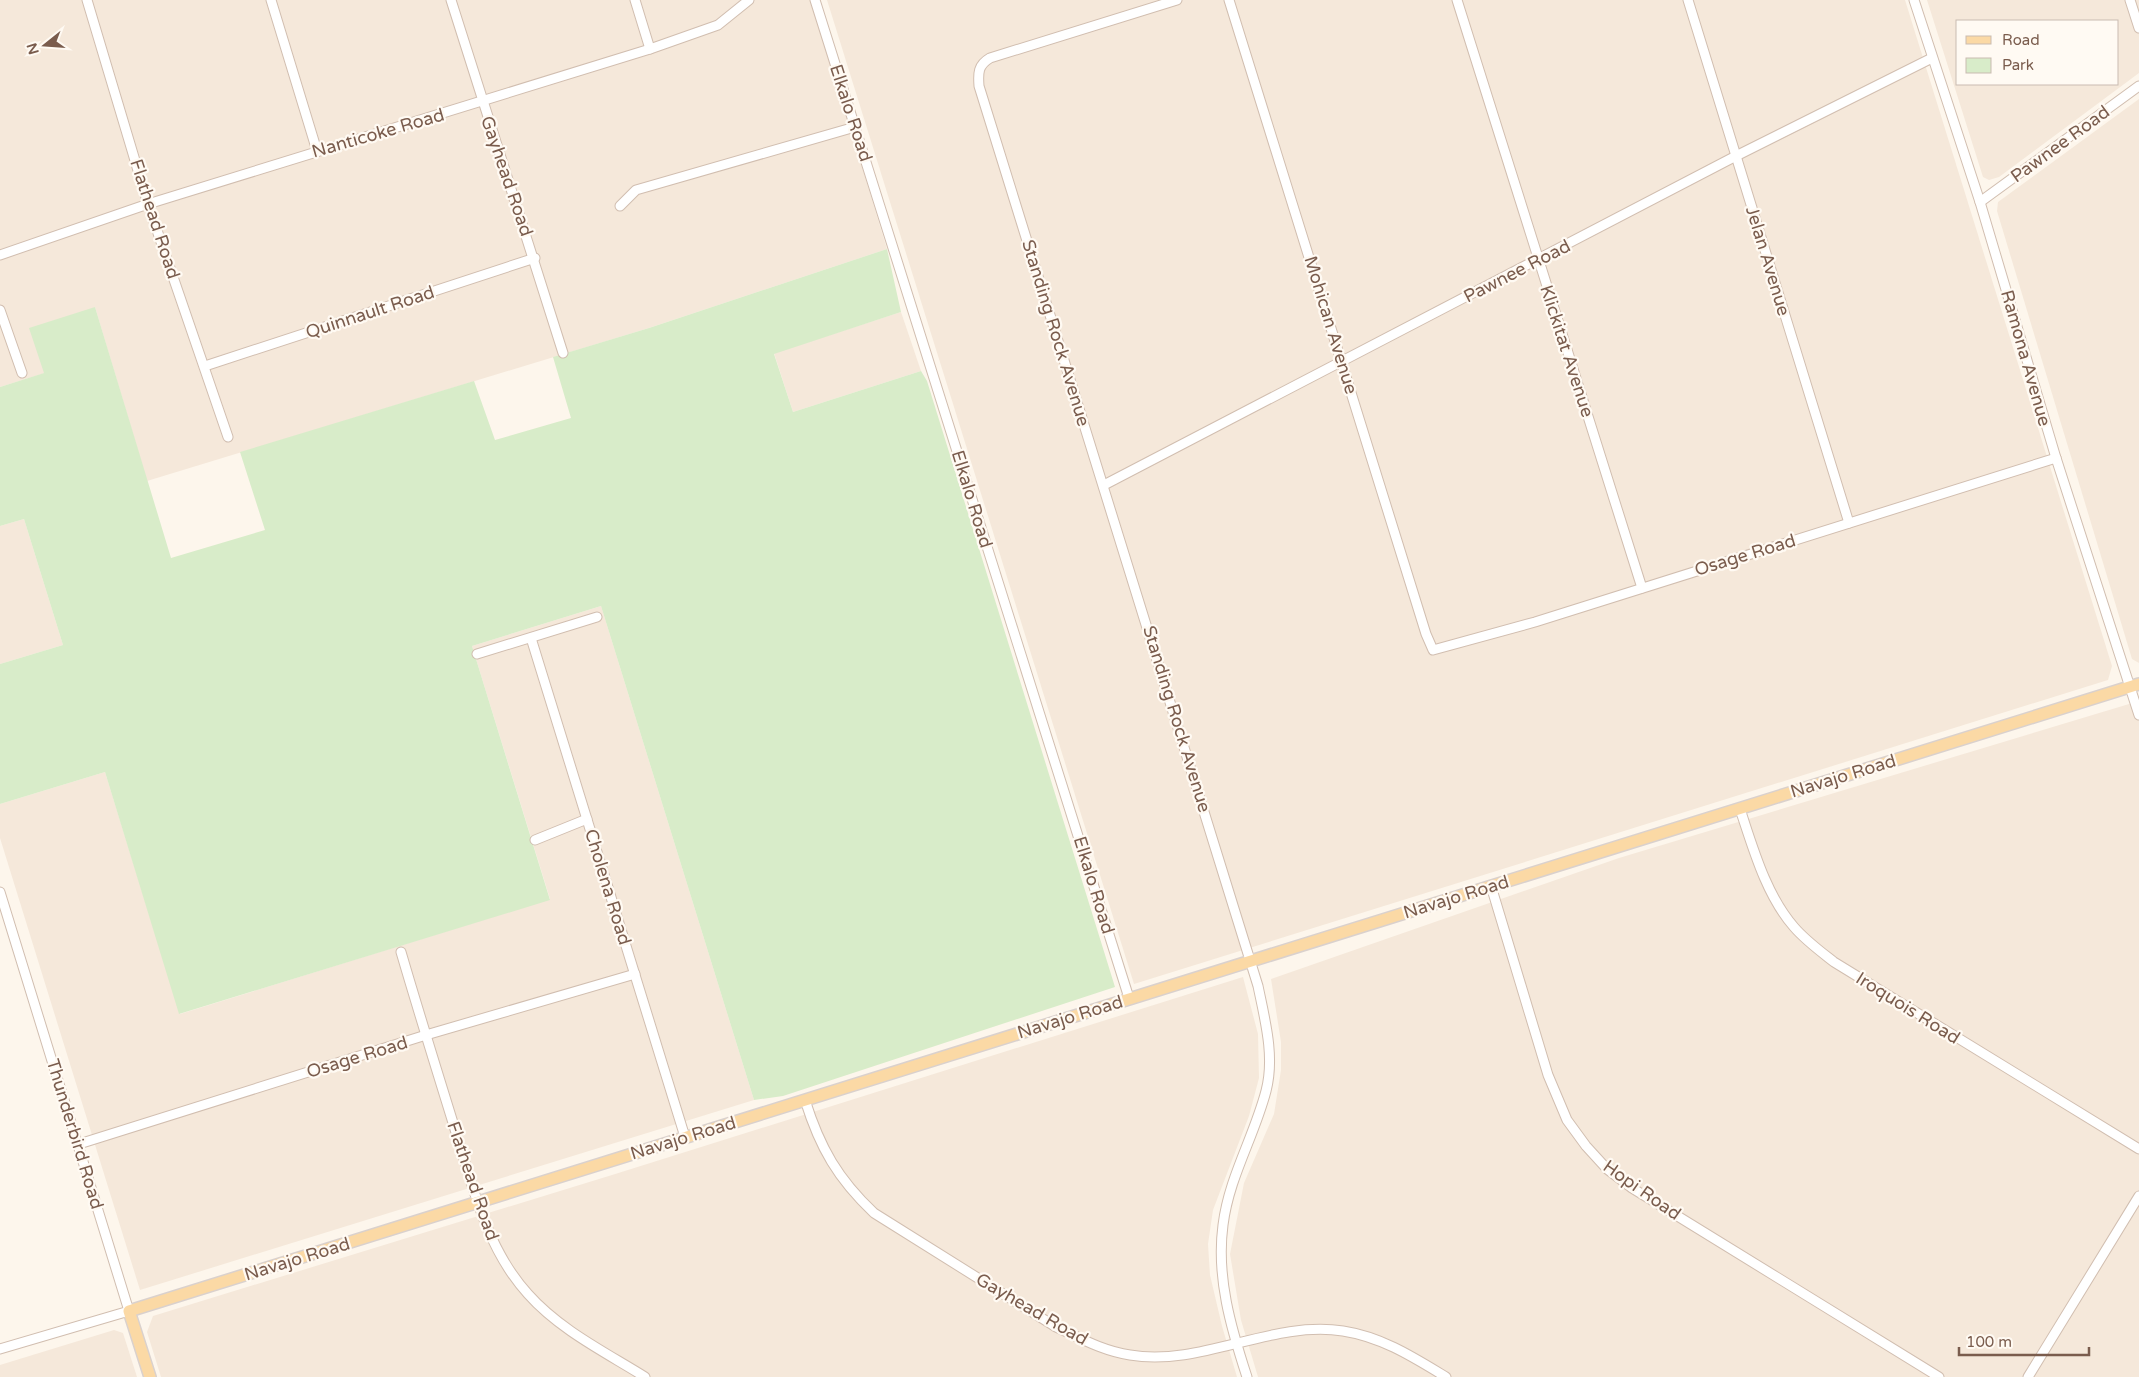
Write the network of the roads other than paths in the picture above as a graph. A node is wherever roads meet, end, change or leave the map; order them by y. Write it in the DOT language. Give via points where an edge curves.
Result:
graph roads {
  1 [pos="87,0"];
  2 [pos="272,0"];
  3 [pos="451,0"];
  4 [pos="635,0"];
  5 [pos="749,0"];
  6 [pos="815,0"];
  7 [pos="1177,0"];
  8 [pos="1229,0"];
  9 [pos="1457,0"];
  10 [pos="1688,0"];
  11 [pos="1914,0"];
  12 [pos="2130,0"];
  13 [pos="2139,28"];
  14 [pos="650,49"];
  15 [pos="1932,58"];
  16 [pos="2139,86"];
  17 [pos="482,102"];
  18 [pos="856,127"];
  19 [pos="317,151"];
  20 [pos="1736,156"];
  21 [pos="1980,202"];
  22 [pos="148,204"];
  23 [pos="620,206"];
  24 [pos="0,255"];
  25 [pos="535,258"];
  26 [pos="1538,261"];
  27 [pos="0,310"];
  28 [pos="564,353"];
  29 [pos="1343,362"];
  30 [pos="205,366"];
  31 [pos="22,373"];
  32 [pos="228,437"];
  33 [pos="2056,458"];
  34 [pos="1104,486"];
  35 [pos="1849,523"];
  36 [pos="1642,588"];
  37 [pos="597,617"];
  38 [pos="530,638"];
  39 [pos="1433,650"];
  40 [pos="477,654"];
  41 [pos="2134,685"];
  42 [pos="2139,715"];
  43 [pos="1740,808"];
  44 [pos="587,819"];
  45 [pos="534,840"];
  46 [pos="1491,886"];
  47 [pos="0,892"];
  48 [pos="401,952"];
  49 [pos="1252,961"];
  50 [pos="635,974"];
  51 [pos="1129,998"];
  52 [pos="426,1035"];
  53 [pos="805,1100"];
  54 [pos="686,1136"];
  55 [pos="79,1144"];
  56 [pos="2139,1149"];
  57 [pos="2139,1196"];
  58 [pos="478,1203"];
  59 [pos="129,1311"];
  60 [pos="1236,1343"];
  61 [pos="0,1350"];
  62 [pos="150,1377"];
  63 [pos="645,1377"];
  64 [pos="1247,1377"];
  65 [pos="1446,1377"];
  66 [pos="1939,1377"];
  67 [pos="2028,1377"];
  1 -- 22 [label="street, Flathead Road"];
  2 -- 19 [label="street"];
  3 -- 17 [label="street, Gayhead Road"];
  4 -- 14 [label="street"];
  5 -- 14 [label="street, Nanticoke Road" via="718,26"];
  6 -- 18 [label="street, Elkalo Road"];
  7 -- 34 [label="street, Standing Rock Avenue" via="990,58 980,68 979,86"];
  8 -- 29 [label="street, Mohican Avenue"];
  9 -- 26 [label="street, Klickitat Avenue"];
  10 -- 20 [label="street, Jelan Avenue"];
  11 -- 15 [label="street, Ramona Avenue"];
  12 -- 13 [label="street"];
  14 -- 17 [label="street, Nanticoke Road"];
  15 -- 20 [label="street, Pawnee Road"];
  15 -- 21 [label="street, Ramona Avenue"];
  16 -- 21 [label="street, Pawnee Road"];
  17 -- 19 [label="street, Nanticoke Road"];
  17 -- 25 [label="street, Gayhead Road"];
  18 -- 23 [label="street" via="636,190"];
  18 -- 51 [label="street, Elkalo Road"];
  19 -- 22 [label="street, Nanticoke Road"];
  20 -- 26 [label="street, Pawnee Road"];
  20 -- 35 [label="street, Jelan Avenue"];
  21 -- 33 [label="street, Ramona Avenue"];
  22 -- 24 [label="street, Nanticoke Road"];
  22 -- 30 [label="street, Flathead Road"];
  25 -- 28 [label="street, Gayhead Road"];
  25 -- 30 [label="street, Quinnault Road"];
  26 -- 29 [label="street, Pawnee Road"];
  26 -- 36 [label="street, Klickitat Avenue"];
  27 -- 31 [label="street"];
  29 -- 34 [label="street, Pawnee Road"];
  29 -- 39 [label="street, Mohican Avenue"];
  30 -- 32 [label="street, Flathead Road"];
  33 -- 35 [label="street, Osage Road"];
  33 -- 41 [label="street, Ramona Avenue"];
  34 -- 49 [label="street, Standing Rock Avenue"];
  35 -- 36 [label="street, Osage Road"];
  36 -- 39 [label="street, Osage Road"];
  37 -- 38 [label="street"];
  38 -- 40 [label="street"];
  38 -- 44 [label="street, Cholena Road"];
  41 -- 42 [label="street, Ramona Avenue"];
  41 -- 43 [label="main road, Navajo Road"];
  43 -- 46 [label="main road, Navajo Road"];
  43 -- 56 [label="street, Iroquois Road" via="1776,899 1793,926 1812,945 1834,962"];
  44 -- 45 [label="street"];
  44 -- 50 [label="street, Cholena Road"];
  46 -- 49 [label="main road, Navajo Road"];
  46 -- 66 [label="street, Hopi Road" via="1548,1075 1568,1120 1586,1146 1607,1169 1632,1188"];
  47 -- 55 [label="street, Thunderbird Road"];
  48 -- 52 [label="street, Flathead Road"];
  49 -- 51 [label="main road, Navajo Road"];
  49 -- 60 [label="street, Standing Rock Avenue" via="1267,1029 1269,1064 1266,1090 1233,1180 1223,1226 1224,1290"];
  50 -- 52 [label="street, Osage Road"];
  50 -- 54 [label="street, Cholena Road"];
  51 -- 53 [label="main road, Navajo Road"];
  52 -- 55 [label="street, Osage Road"];
  52 -- 58 [label="street, Flathead Road"];
  53 -- 54 [label="main road, Navajo Road"];
  53 -- 60 [label="street, Gayhead Road" via="822,1148 836,1172 874,1213 1056,1327 1106,1350 1131,1355 1185,1354"];
  54 -- 58 [label="main road, Navajo Road"];
  55 -- 59 [label="street, Thunderbird Road"];
  57 -- 67 [label="street"];
  58 -- 59 [label="main road, Navajo Road"];
  58 -- 63 [label="street, Flathead Road" via="497,1250 527,1294 561,1325"];
  59 -- 61 [label="street, Navajo Road"];
  59 -- 62 [label="main road, Thunderbird Road"];
  60 -- 64 [label="street, Standing Rock Avenue"];
  60 -- 65 [label="street, Gayhead Road" via="1286,1332 1342,1331 1384,1342"];
}
